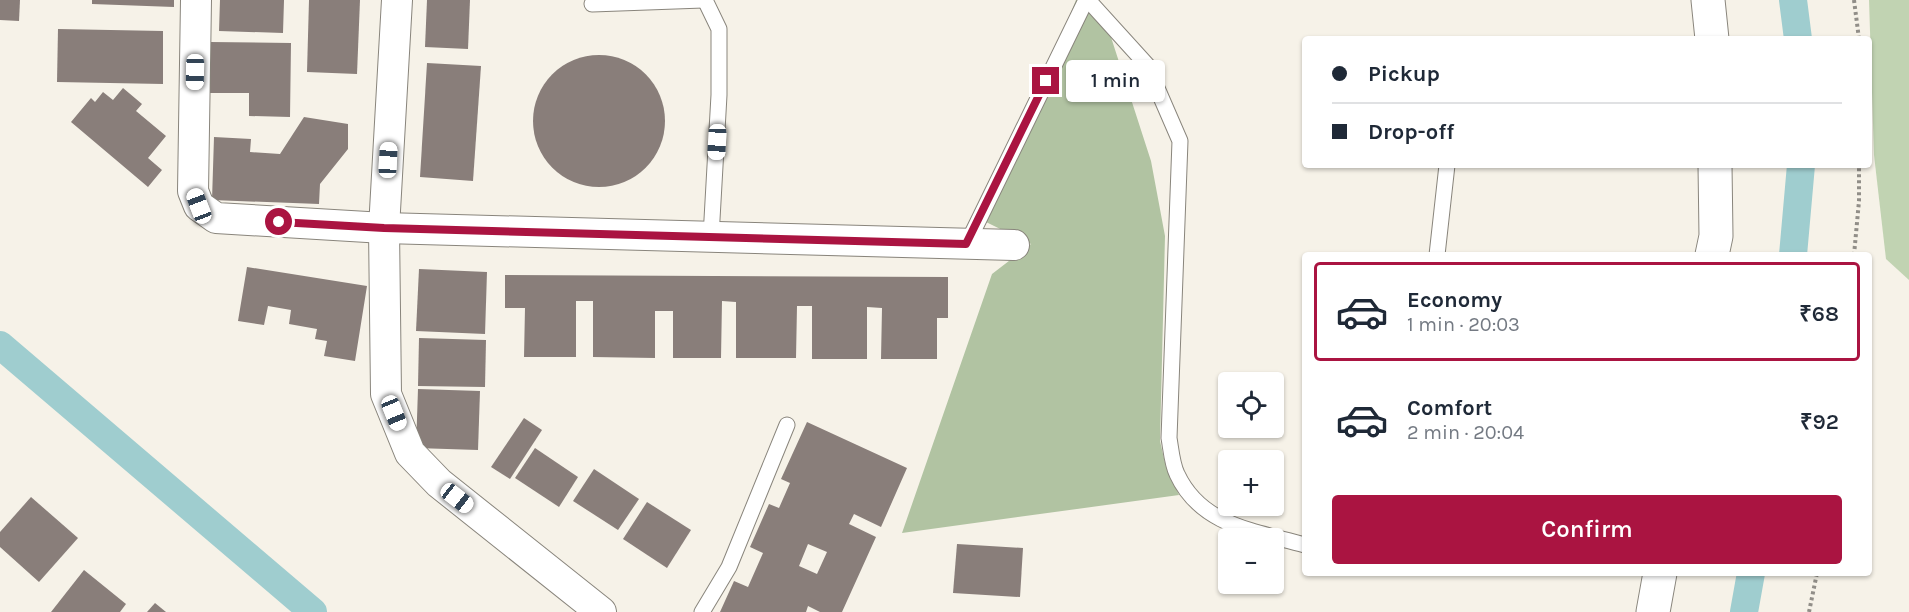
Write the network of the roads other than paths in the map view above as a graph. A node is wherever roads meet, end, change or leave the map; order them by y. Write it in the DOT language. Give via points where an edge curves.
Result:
graph roads {
  1 [pos="196,0"];
  2 [pos="396,0"];
  3 [pos="704,0"];
  4 [pos="1087,0"];
  5 [pos="1708,0"];
  6 [pos="592,4"];
  7 [pos="1712,36"];
  8 [pos="1447,168"];
  9 [pos="1715,168"];
  10 [pos="384,228"];
  11 [pos="711,237"];
  12 [pos="966,244"];
  13 [pos="1014,245"];
  14 [pos="1437,252"];
  15 [pos="1713,252"];
  16 [pos="787,426"];
  17 [pos="1302,544"];
  18 [pos="1659,576"];
  19 [pos="601,612"];
  20 [pos="702,612"];
  21 [pos="1653,612"];
  1 -- 10 [label="street" via="193,191 199,206 216,218"];
  2 -- 10 [label="street"];
  3 -- 6 [label="lane"];
  3 -- 11 [label="lane" via="719,29"];
  4 -- 12 [label="lane"];
  4 -- 17 [label="lane" via="1147,65 1180,141 1169,438 1176,473 1198,505 1224,522"];
  5 -- 7 [label="street"];
  8 -- 14 [label="lane"];
  9 -- 15 [label="street"];
  10 -- 11 [label="street"];
  10 -- 19 [label="street" via="386,393 410,453 438,483"];
  11 -- 12 [label="street"];
  12 -- 13 [label="street"];
  16 -- 20 [label="lane" via="729,567"];
  18 -- 21 [label="street"];
}
